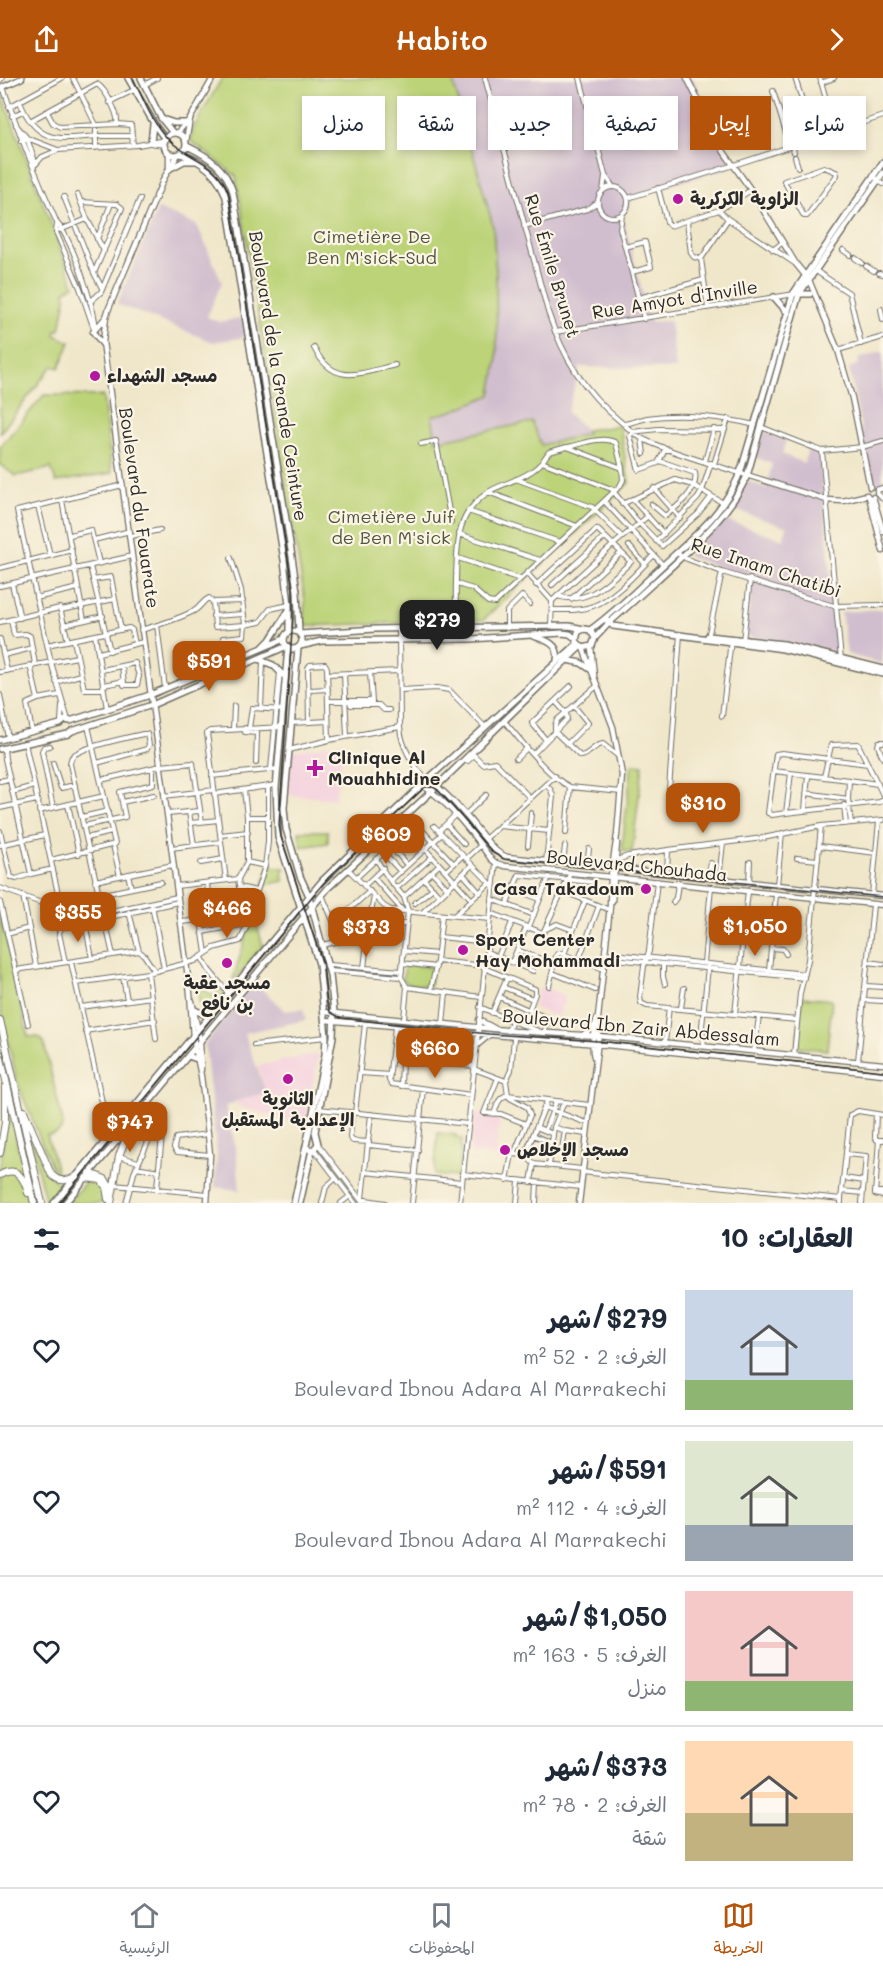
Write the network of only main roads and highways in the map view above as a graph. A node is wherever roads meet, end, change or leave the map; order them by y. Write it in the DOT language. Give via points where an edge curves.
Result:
graph roads {
  1 [pos="128,78"];
  2 [pos="141,78"];
  3 [pos="160,118"];
  4 [pos="188,121"];
  5 [pos="153,122"];
  6 [pos="175,133"];
  7 [pos="164,141"];
  8 [pos="150,142"];
  9 [pos="186,143"];
  10 [pos="179,155"];
  11 [pos="196,161"];
  12 [pos="883,162"];
  13 [pos="169,169"];
  14 [pos="880,177"];
  15 [pos="805,280"];
  16 [pos="796,294"];
  17 [pos="813,296"];
  18 [pos="774,297"];
  19 [pos="788,313"];
  20 [pos="758,426"];
  21 [pos="290,607"];
  22 [pos="608,620"];
  23 [pos="587,630"];
  24 [pos="289,632"];
  25 [pos="300,633"];
  26 [pos="533,636"];
  27 [pos="595,638"];
  28 [pos="284,639"];
  29 [pos="579,644"];
  30 [pos="263,647"];
  31 [pos="288,647"];
  32 [pos="299,647"];
  33 [pos="261,660"];
  34 [pos="567,660"];
  35 [pos="841,661"];
  36 [pos="555,664"];
  37 [pos="590,669"];
  38 [pos="883,669"];
  39 [pos="883,674"];
  40 [pos="285,677"];
  41 [pos="65,722"];
  42 [pos="72,731"];
  43 [pos="64,734"];
  44 [pos="0,740"];
  45 [pos="2,748"];
  46 [pos="309,896"];
  47 [pos="300,906"];
  48 [pos="311,907"];
  49 [pos="303,917"];
  50 [pos="296,926"];
  51 [pos="307,927"];
  52 [pos="195,1010"];
  53 [pos="211,1015"];
  54 [pos="0,1020"];
  55 [pos="0,1054"];
  56 [pos="188,1056"];
  57 [pos="197,1059"];
  58 [pos="9,1074"];
  59 [pos="131,1125"];
  60 [pos="313,1146"];
  61 [pos="0,1153"];
  62 [pos="79,1174"];
  63 [pos="0,1175"];
  64 [pos="88,1176"];
  65 [pos="113,1188"];
  66 [pos="33,1203"];
  67 [pos="42,1203"];
  68 [pos="54,1203"];
  69 [pos="66,1203"];
  70 [pos="109,1203"];
  71 [pos="294,1203"];
  72 [pos="300,1203"];
  1 -- 5 [label="main road"];
  2 -- 3 [label="main road"];
  3 -- 4 [label="main road" via="169,122"];
  3 -- 6 [label="main road"];
  5 -- 7 [label="main road"];
  5 -- 8 [label="main road"];
  6 -- 7 [label="main road"];
  6 -- 9 [label="main road" via="184,137"];
  7 -- 10 [label="main road" via="170,154"];
  9 -- 10 [label="main road"];
  9 -- 25 [label="main road, Boulevard de la Grande Ceinture" via="219,166 233,192 291,550"];
  10 -- 11 [label="main road, Boulevard de la Grande Ceinture"];
  11 -- 13 [label="main road" via="184,161"];
  11 -- 21 [label="main road, Boulevard de la Grande Ceinture" via="215,175 226,197"];
  12 -- 14 [label="main road"];
  14 -- 15 [label="main road"];
  14 -- 15 [label="main road" via="836,245"];
  15 -- 16 [label="main road"];
  16 -- 17 [label="main road"];
  16 -- 19 [label="main road"];
  16 -- 20 [label="main road"];
  18 -- 19 [label="main road"];
  19 -- 20 [label="main road"];
  20 -- 22 [label="main road" via="723,504"];
  20 -- 22 [label="main road" via="747,476 717,522"];
  21 -- 24 [label="main road, Boulevard de la Grande Ceinture"];
  21 -- 30 [label="main road"];
  22 -- 23 [label="main road"];
  22 -- 27 [label="main road"];
  22 -- 35 [label="main road" via="613,626 731,639"];
  23 -- 25 [label="main road" via="551,626"];
  23 -- 27 [label="main road"];
  23 -- 29 [label="main road" via="578,632"];
  24 -- 25 [label="main road"];
  24 -- 28 [label="main road"];
  25 -- 32 [label="main road" via="303,638"];
  26 -- 29 [label="main road" via="570,634"];
  26 -- 32 [label="main road" via="322,641"];
  26 -- 36 [label="main road" via="555,646"];
  27 -- 29 [label="main road" via="591,647"];
  28 -- 30 [label="main road"];
  28 -- 31 [label="main road"];
  29 -- 34 [label="main road"];
  29 -- 36 [label="main road"];
  30 -- 41 [label="main road" via="150,695"];
  31 -- 32 [label="main road"];
  31 -- 33 [label="main road"];
  31 -- 40 [label="main road"];
  32 -- 46 [label="main road" via="284,808 286,829"];
  33 -- 40 [label="main road"];
  33 -- 42 [label="main road" via="152,705"];
  34 -- 37 [label="main road"];
  34 -- 48 [label="main road"];
  35 -- 38 [label="main road"];
  35 -- 39 [label="main road"];
  36 -- 46 [label="main road" via="427,780"];
  40 -- 47 [label="main road" via="276,786 278,837"];
  41 -- 42 [label="main road" via="73,726"];
  41 -- 43 [label="main road" via="60,731"];
  41 -- 44 [label="main road"];
  42 -- 43 [label="main road"];
  43 -- 45 [label="main road"];
  46 -- 47 [label="main road"];
  46 -- 48 [label="main road"];
  47 -- 49 [label="main road"];
  47 -- 53 [label="main road"];
  48 -- 49 [label="main road"];
  48 -- 60 [label="main road" via="329,968 334,1012"];
  49 -- 50 [label="main road"];
  49 -- 51 [label="main road"];
  50 -- 51 [label="main road"];
  50 -- 56 [label="main road"];
  51 -- 60 [label="main road" via="319,964 326,1037 307,1139"];
  52 -- 53 [label="main road"];
  53 -- 62 [label="main road"];
  54 -- 58 [label="highway"];
  55 -- 58 [label="highway"];
  56 -- 57 [label="main road"];
  56 -- 59 [label="main road"];
  58 -- 61 [label="highway"];
  58 -- 62 [label="highway" via="51,1174 64,1181"];
  58 -- 66 [label="highway"];
  58 -- 67 [label="highway"];
  59 -- 64 [label="main road"];
  59 -- 65 [label="highway" via="119,1156"];
  60 -- 71 [label="main road"];
  60 -- 72 [label="main road"];
  62 -- 64 [label="main road"];
  62 -- 68 [label="main road"];
  63 -- 66 [label="highway" via="9,1171 22,1176"];
  64 -- 65 [label="highway" via="105,1179"];
  64 -- 69 [label="main road"];
  64 -- 70 [label="highway" via="105,1184"];
  65 -- 70 [label="highway"];
}
